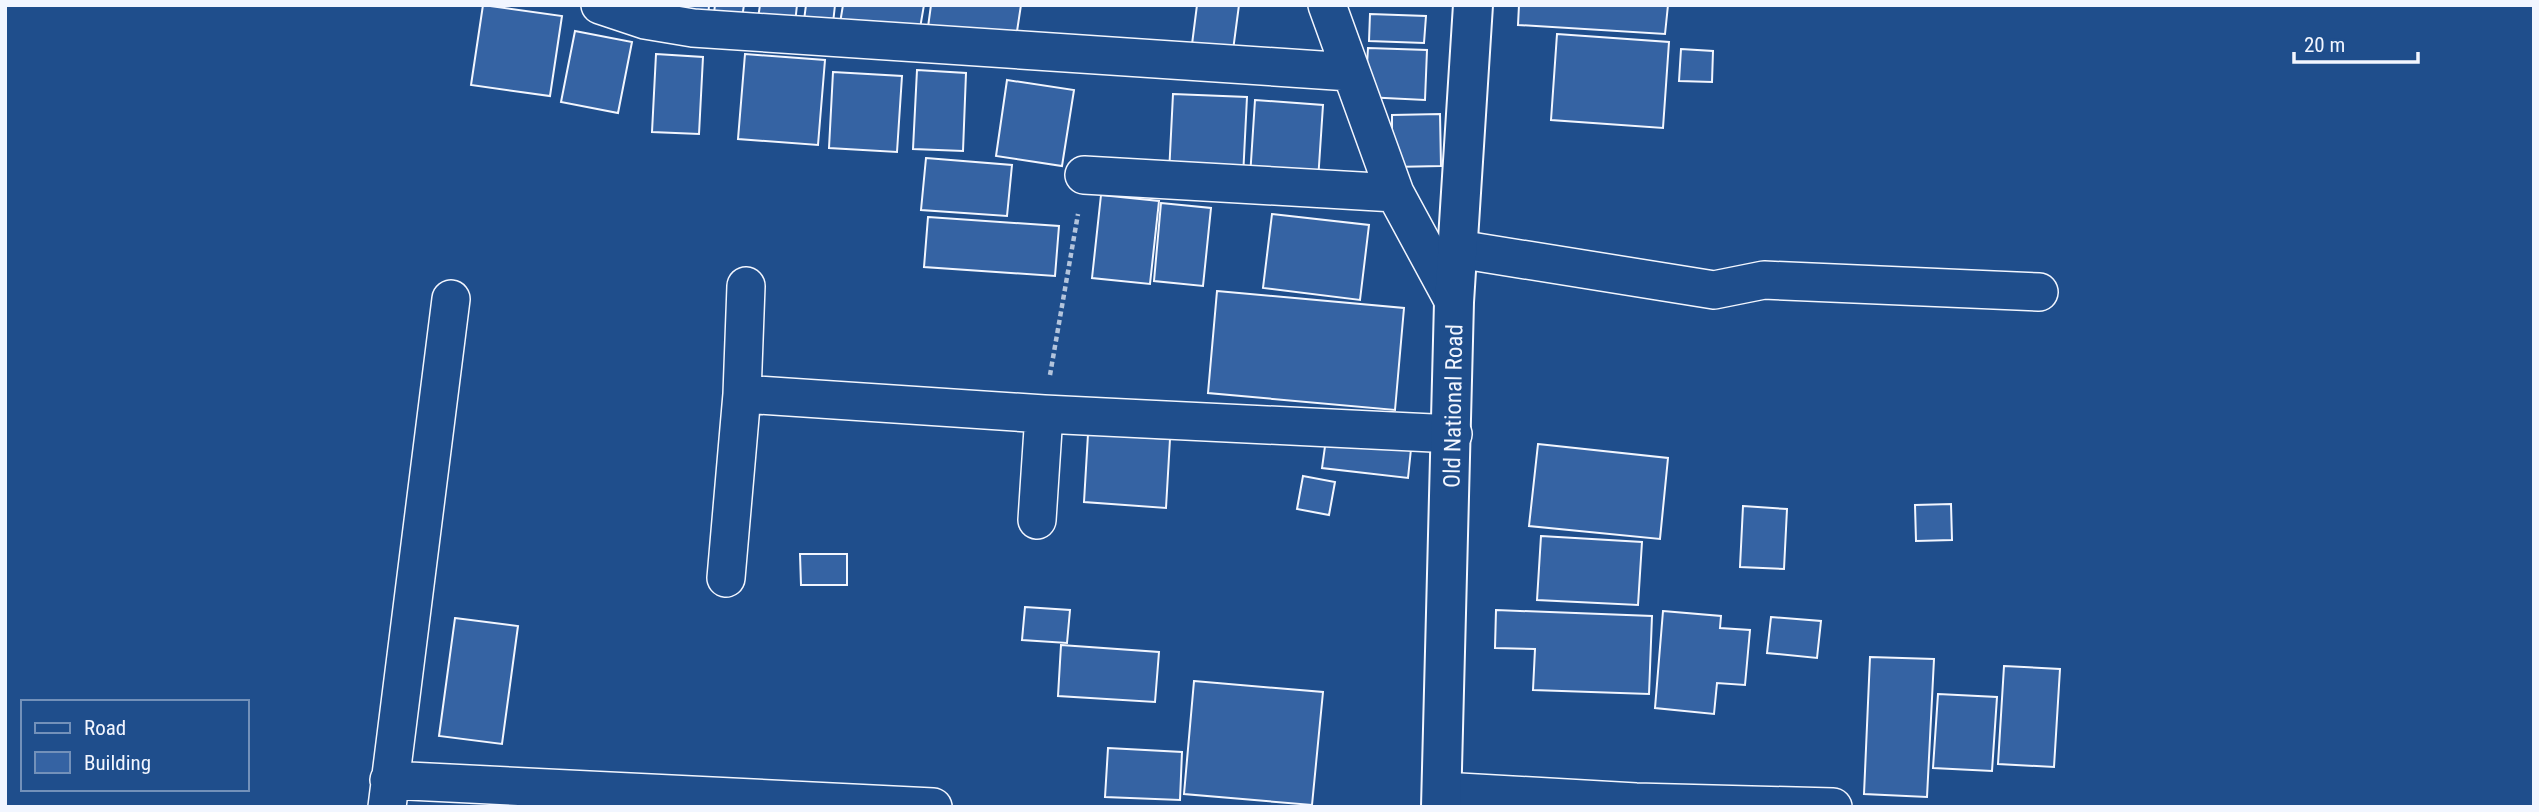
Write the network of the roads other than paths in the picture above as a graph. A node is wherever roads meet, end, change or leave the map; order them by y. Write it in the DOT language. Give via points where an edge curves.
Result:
graph roads {
  1 [pos="600,5"];
  2 [pos="1327,5"];
  3 [pos="1473,5"];
  4 [pos="1350,72"];
  5 [pos="1084,175"];
  6 [pos="1395,193"];
  7 [pos="1458,249"];
  8 [pos="747,286"];
  9 [pos="2039,292"];
  10 [pos="452,299"];
  11 [pos="1454,302"];
  12 [pos="743,394"];
  13 [pos="1044,414"];
  14 [pos="1453,434"];
  15 [pos="1037,520"];
  16 [pos="726,578"];
  17 [pos="388,794"];
  18 [pos="1442,799"];
  19 [pos="1636,804"];
  20 [pos="933,807"];
  21 [pos="1833,807"];
  1 -- 4 [label="street" via="645,20 693,28"];
  2 -- 4 [label="street"];
  3 -- 7 [label="main road, Old National Road"];
  4 -- 6 [label="street"];
  5 -- 6 [label="street"];
  6 -- 11 [label="street"];
  7 -- 9 [label="street" via="1714,290 1764,280"];
  7 -- 11 [label="main road, Old National Road"];
  8 -- 12 [label="street"];
  10 -- 17 [label="street"];
  11 -- 14 [label="main road, Old National Road"];
  12 -- 13 [label="street"];
  12 -- 16 [label="street"];
  13 -- 14 [label="street"];
  13 -- 15 [label="street"];
  14 -- 18 [label="main road, Old National Road"];
  17 -- 20 [label="street"];
  18 -- 19 [label="street"];
  19 -- 21 [label="street"];
}
